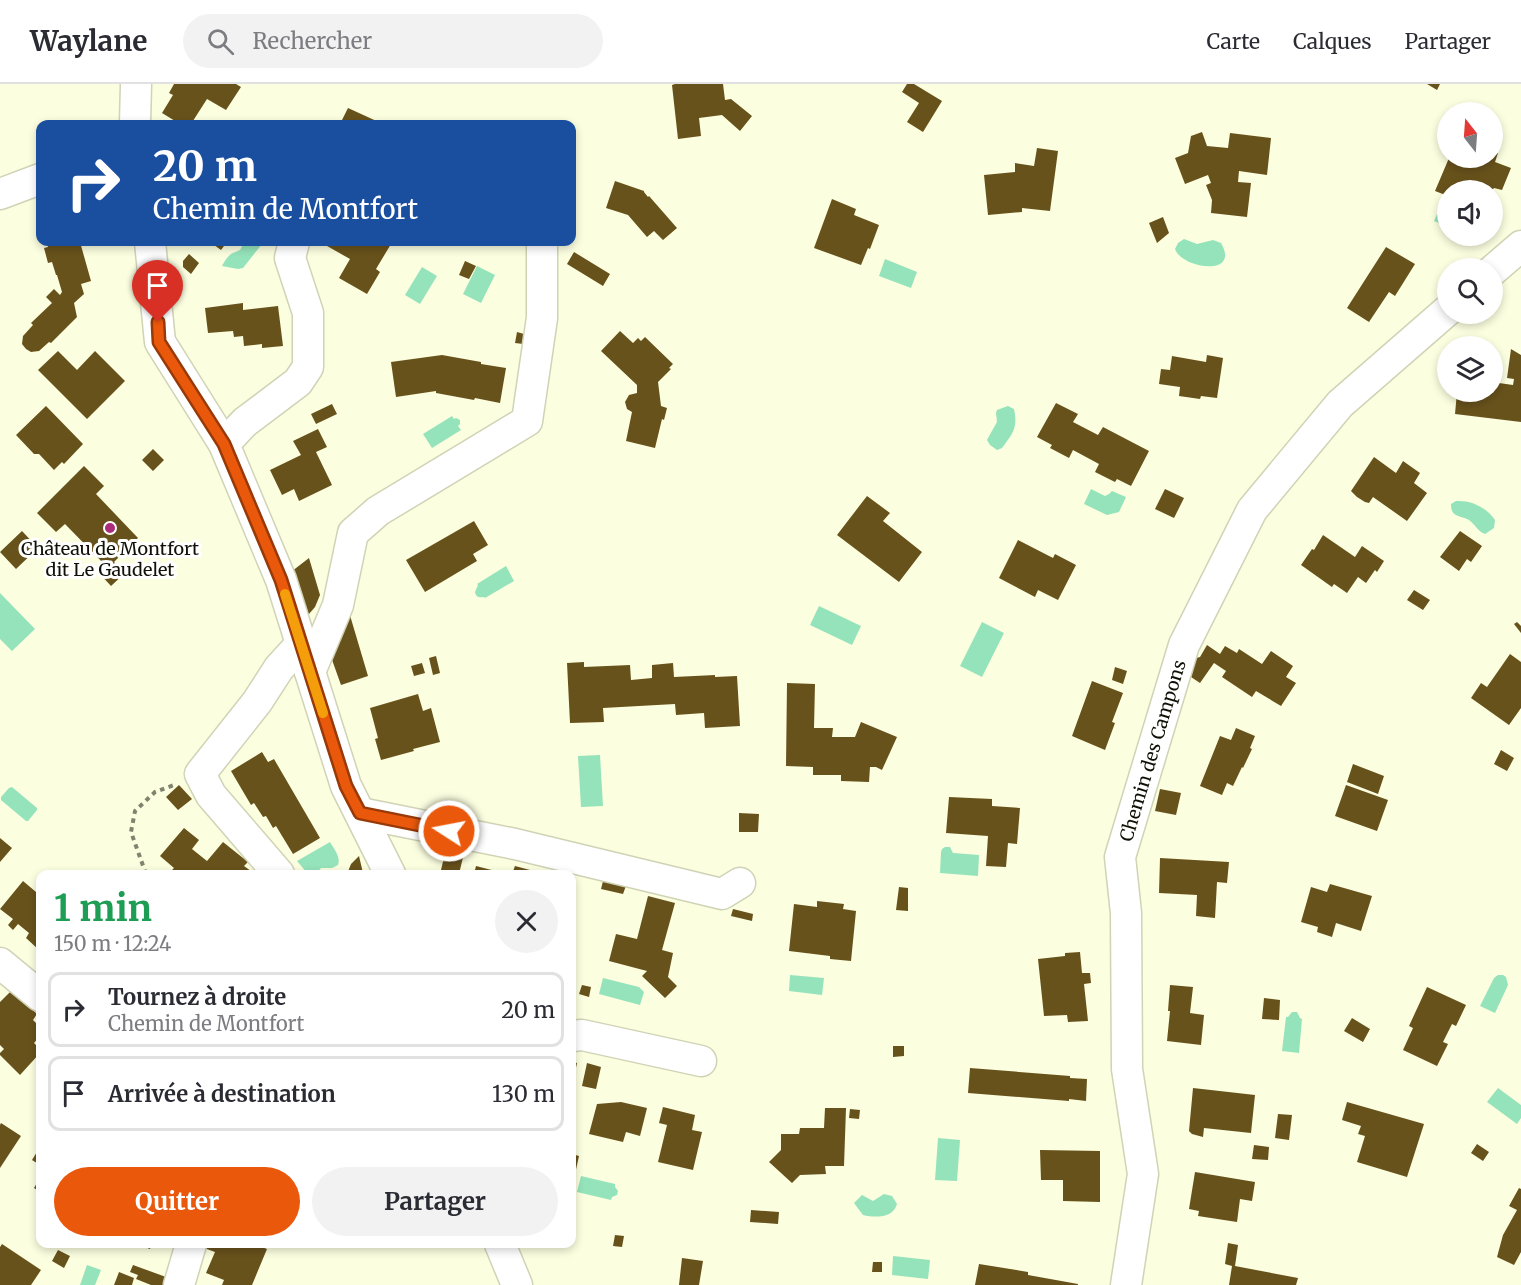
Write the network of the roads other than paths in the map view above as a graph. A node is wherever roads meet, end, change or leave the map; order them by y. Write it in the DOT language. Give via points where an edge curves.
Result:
graph roads {
  1 [pos="136,84"];
  2 [pos="135,120"];
  3 [pos="36,180"];
  4 [pos="0,194"];
  5 [pos="150,246"];
  6 [pos="293,246"];
  7 [pos="542,246"];
  8 [pos="1521,246"];
  9 [pos="1503,262"];
  10 [pos="1437,320"];
  11 [pos="224,444"];
  12 [pos="301,644"];
  13 [pos="310,672"];
  14 [pos="360,813"];
  15 [pos="276,870"];
  16 [pos="388,870"];
  17 [pos="740,883"];
  18 [pos="0,963"];
  19 [pos="36,993"];
  20 [pos="576,1036"];
  21 [pos="701,1061"];
  22 [pos="190,1248"];
  23 [pos="502,1248"];
  24 [pos="179,1285"];
  25 [pos="517,1285"];
  26 [pos="1126,1285"];
  1 -- 2 [label="street"];
  3 -- 4 [label="street"];
  5 -- 11 [label="street" via="159,342"];
  6 -- 11 [label="street" via="290,258 308,313 308,367 298,382 245,422"];
  7 -- 13 [label="street" via="542,318 527,421 378,511 353,533 338,605"];
  8 -- 9 [label="street"];
  10 -- 26 [label="street, Chemin des Campons" via="1340,404 1252,510 1184,645 1120,856 1126,914 1127,1069 1143,1174"];
  11 -- 12 [label="street" via="281,580"];
  12 -- 13 [label="street"];
  12 -- 15 [label="street" via="200,774 211,795"];
  13 -- 14 [label="street" via="346,786"];
  14 -- 16 [label="street"];
  14 -- 17 [label="street" via="515,844 722,894"];
  18 -- 19 [label="street"];
  20 -- 21 [label="street"];
  22 -- 24 [label="street"];
  23 -- 25 [label="street"];
}
